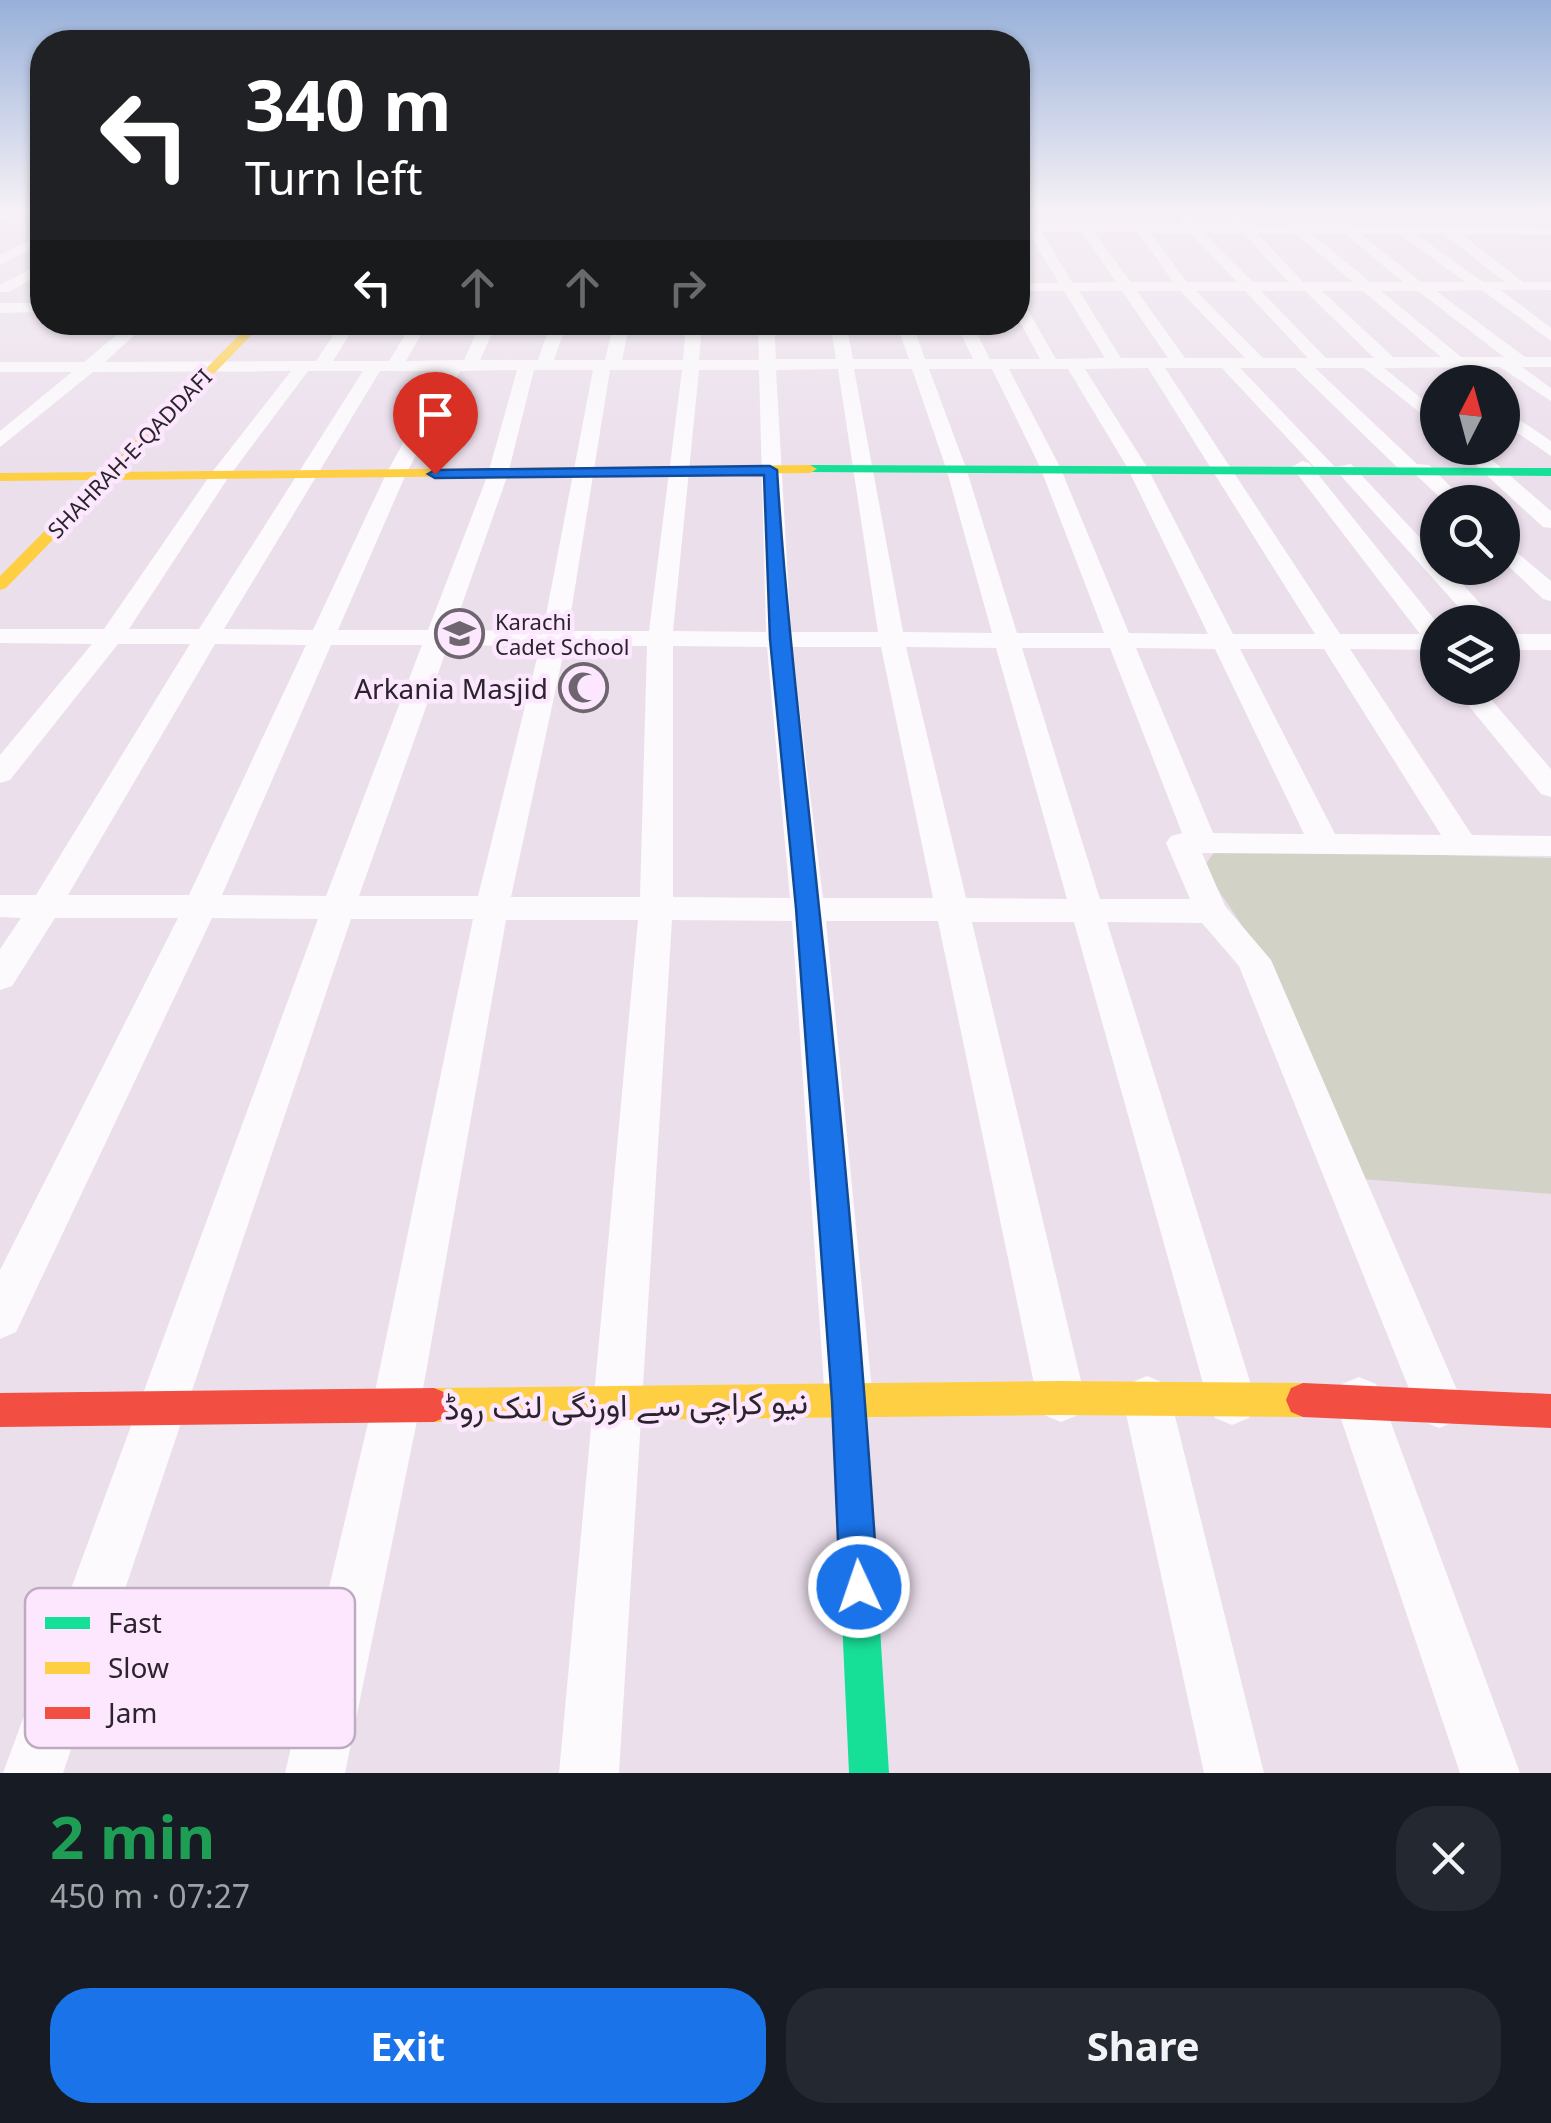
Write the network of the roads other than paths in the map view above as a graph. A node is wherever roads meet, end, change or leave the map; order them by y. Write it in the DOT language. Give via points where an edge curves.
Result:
graph roads {
  1 [pos="1069,292"];
  2 [pos="1128,292"];
  3 [pos="1189,292"];
  4 [pos="1250,292"];
  5 [pos="1310,292"];
  6 [pos="1371,292"];
  7 [pos="1427,292"];
  8 [pos="1490,292"];
  9 [pos="1502,292"];
  10 [pos="1551,298"];
  11 [pos="0,308"];
  12 [pos="30,308"];
  13 [pos="1030,321"];
  14 [pos="126,335"];
  15 [pos="226,335"];
  16 [pos="242,335"];
  17 [pos="339,335"];
  18 [pos="410,335"];
  19 [pos="481,335"];
  20 [pos="552,335"];
  21 [pos="618,335"];
  22 [pos="692,335"];
  23 [pos="767,335"];
  24 [pos="841,335"];
  25 [pos="910,335"];
  26 [pos="972,335"];
  27 [pos="1551,336"];
  28 [pos="1226,362"];
  29 [pos="1258,362"];
  30 [pos="1299,362"];
  31 [pos="1321,362"];
  32 [pos="1367,362"];
  33 [pos="1388,362"];
  34 [pos="1435,362"];
  35 [pos="1458,362"];
  36 [pos="1512,362"];
  37 [pos="1551,362"];
  38 [pos="1116,363"];
  39 [pos="1153,363"];
  40 [pos="1180,363"];
  41 [pos="922,364"];
  42 [pos="991,364"];
  43 [pos="1062,364"];
  44 [pos="688,365"];
  45 [pos="1439,365"];
  46 [pos="536,366"];
  47 [pos="607,366"];
  48 [pos="768,366"];
  49 [pos="848,366"];
  50 [pos="384,367"];
  51 [pos="461,367"];
  52 [pos="86,368"];
  53 [pos="200,368"];
  54 [pos="311,368"];
  55 [pos="5,371"];
  56 [pos="1548,392"];
  57 [pos="1420,407"];
  58 [pos="1520,427"];
  59 [pos="0,441"];
  60 [pos="1551,450"];
  61 [pos="1488,465"];
  62 [pos="1050,467"];
  63 [pos="1137,467"];
  64 [pos="1222,467"];
  65 [pos="1324,467"];
  66 [pos="956,468"];
  67 [pos="865,469"];
  68 [pos="1416,469"];
  69 [pos="770,470"];
  70 [pos="1494,470"];
  71 [pos="682,471"];
  72 [pos="1551,472"];
  73 [pos="586,473"];
  74 [pos="396,474"];
  75 [pos="498,474"];
  76 [pos="220,475"];
  77 [pos="303,475"];
  78 [pos="105,476"];
  79 [pos="0,477"];
  80 [pos="70,478"];
  81 [pos="1435,485"];
  82 [pos="1551,522"];
  83 [pos="0,552"];
  84 [pos="1520,564"];
  85 [pos="0,585"];
  86 [pos="1551,594"];
  87 [pos="1467,605"];
  88 [pos="1420,620"];
  89 [pos="0,636"];
  90 [pos="111,636"];
  91 [pos="210,637"];
  92 [pos="320,638"];
  93 [pos="434,638"];
  94 [pos="554,638"];
  95 [pos="660,639"];
  96 [pos="778,639"];
  97 [pos="892,640"];
  98 [pos="1005,640"];
  99 [pos="1118,640"];
  100 [pos="1226,641"];
  101 [pos="1332,642"];
  102 [pos="1527,642"];
  103 [pos="1420,644"];
  104 [pos="1551,668"];
  105 [pos="1481,705"];
  106 [pos="0,774"];
  107 [pos="1551,788"];
  108 [pos="1201,842"];
  109 [pos="1324,842"];
  110 [pos="1463,845"];
  111 [pos="1551,846"];
  112 [pos="0,906"];
  113 [pos="46,906"];
  114 [pos="201,906"];
  115 [pos="339,906"];
  116 [pos="492,906"];
  117 [pos="656,907"];
  118 [pos="808,908"];
  119 [pos="954,909"];
  120 [pos="1089,910"];
  121 [pos="1211,911"];
  122 [pos="0,976"];
  123 [pos="0,1316"];
  124 [pos="1061,1398"];
  125 [pos="1147,1400"];
  126 [pos="849,1401"];
  127 [pos="1232,1401"];
  128 [pos="1358,1401"];
  129 [pos="618,1404"];
  130 [pos="1439,1404"];
  131 [pos="396,1406"];
  132 [pos="160,1408"];
  133 [pos="0,1410"];
  134 [pos="1551,1411"];
  135 [pos="97,1588"];
  136 [pos="355,1592"];
  137 [pos="42,1748"];
  138 [pos="321,1748"];
  139 [pos="33,1773"];
  140 [pos="315,1773"];
  141 [pos="589,1773"];
  142 [pos="869,1773"];
  143 [pos="1234,1773"];
  144 [pos="1490,1773"];
  1 -- 38 [label="street"];
  2 -- 40 [label="street"];
  3 -- 29 [label="street"];
  4 -- 31 [label="street"];
  5 -- 33 [label="street"];
  6 -- 35 [label="street"];
  7 -- 36 [label="street"];
  8 -- 27 [label="street"];
  9 -- 10 [label="street"];
  11 -- 12 [label="street"];
  13 -- 43 [label="street"];
  14 -- 52 [label="street"];
  15 -- 53 [label="street, SHAHRAH-E-QADDAFI"];
  16 -- 53 [label="street, SHAHRAH-E-QADDAFI"];
  17 -- 54 [label="street"];
  18 -- 50 [label="street"];
  19 -- 51 [label="street"];
  20 -- 46 [label="street"];
  21 -- 47 [label="street"];
  22 -- 44 [label="street"];
  23 -- 48 [label="street"];
  24 -- 49 [label="street"];
  25 -- 41 [label="street"];
  26 -- 42 [label="street"];
  28 -- 29 [label="street"];
  28 -- 40 [label="street"];
  28 -- 65 [label="street"];
  29 -- 30 [label="street"];
  30 -- 31 [label="street"];
  30 -- 68 [label="street"];
  31 -- 32 [label="street"];
  32 -- 33 [label="street"];
  32 -- 57 [label="street"];
  33 -- 34 [label="street"];
  34 -- 35 [label="street"];
  34 -- 45 [label="street"];
  35 -- 36 [label="street"];
  36 -- 37 [label="street"];
  36 -- 56 [label="street"];
  38 -- 39 [label="street"];
  38 -- 43 [label="street"];
  39 -- 40 [label="street"];
  39 -- 64 [label="street"];
  41 -- 42 [label="street"];
  41 -- 49 [label="street"];
  41 -- 66 [label="street"];
  42 -- 43 [label="street"];
  42 -- 62 [label="street"];
  43 -- 63 [label="street"];
  44 -- 47 [label="street"];
  44 -- 48 [label="street"];
  44 -- 71 [label="street"];
  46 -- 47 [label="street"];
  46 -- 51 [label="street"];
  46 -- 75 [label="street"];
  47 -- 73 [label="street"];
  48 -- 49 [label="street"];
  48 -- 69 [label="street"];
  49 -- 67 [label="street"];
  50 -- 51 [label="street"];
  50 -- 54 [label="street"];
  50 -- 77 [label="street"];
  51 -- 74 [label="street"];
  52 -- 53 [label="street"];
  52 -- 55 [label="street"];
  52 -- 59 [label="street"];
  53 -- 54 [label="street"];
  53 -- 78 [label="street, SHAHRAH-E-QADDAFI"];
  53 -- 80 [label="street, SHAHRAH-E-QADDAFI"];
  54 -- 76 [label="street"];
  58 -- 60 [label="street"];
  61 -- 70 [label="street"];
  62 -- 63 [label="street"];
  62 -- 66 [label="street"];
  62 -- 99 [label="street"];
  63 -- 64 [label="street"];
  63 -- 100 [label="street"];
  64 -- 65 [label="street"];
  64 -- 101 [label="street"];
  65 -- 68 [label="street"];
  65 -- 87 [label="street"];
  65 -- 88 [label="street"];
  66 -- 67 [label="street"];
  66 -- 98 [label="street"];
  67 -- 69 [label="street"];
  67 -- 97 [label="street"];
  68 -- 70 [label="street"];
  68 -- 81 [label="street"];
  69 -- 71 [label="street"];
  69 -- 96 [label="street"];
  70 -- 72 [label="street"];
  70 -- 82 [label="street"];
  71 -- 73 [label="street"];
  71 -- 95 [label="street"];
  73 -- 75 [label="street"];
  73 -- 94 [label="street"];
  74 -- 75 [label="street"];
  74 -- 77 [label="street"];
  74 -- 92 [label="street"];
  75 -- 93 [label="street"];
  76 -- 77 [label="street"];
  76 -- 78 [label="street"];
  76 -- 90 [label="street"];
  77 -- 91 [label="street"];
  78 -- 80 [label="street"];
  78 -- 85 [label="street, SHAHRAH-E-QADDAFI"];
  79 -- 80 [label="street"];
  80 -- 83 [label="street, SHAHRAH-E-QADDAFI"];
  84 -- 86 [label="street"];
  89 -- 90 [label="street"];
  90 -- 91 [label="street"];
  90 -- 106 [label="street"];
  91 -- 92 [label="street"];
  91 -- 113 [label="street"];
  92 -- 93 [label="street"];
  92 -- 114 [label="street"];
  93 -- 94 [label="street"];
  93 -- 115 [label="street"];
  94 -- 95 [label="street"];
  94 -- 116 [label="street"];
  95 -- 96 [label="street"];
  95 -- 117 [label="street"];
  96 -- 97 [label="street"];
  96 -- 118 [label="street"];
  97 -- 98 [label="street"];
  97 -- 119 [label="street"];
  98 -- 99 [label="street"];
  98 -- 120 [label="street"];
  99 -- 100 [label="street"];
  99 -- 108 [label="street"];
  100 -- 101 [label="street"];
  100 -- 109 [label="street"];
  101 -- 103 [label="street"];
  101 -- 110 [label="street"];
  102 -- 104 [label="street"];
  105 -- 107 [label="street"];
  108 -- 109 [label="street"];
  108 -- 121 [label="street" via="1182,843"];
  109 -- 110 [label="street"];
  110 -- 111 [label="street"];
  112 -- 113 [label="street"];
  113 -- 114 [label="street"];
  113 -- 122 [label="street"];
  114 -- 115 [label="street"];
  114 -- 123 [label="street"];
  115 -- 116 [label="street"];
  115 -- 132 [label="street"];
  116 -- 117 [label="street"];
  116 -- 131 [label="street"];
  117 -- 118 [label="street"];
  117 -- 129 [label="street"];
  118 -- 119 [label="street"];
  118 -- 126 [label="street"];
  119 -- 120 [label="street"];
  119 -- 124 [label="street"];
  120 -- 121 [label="street"];
  120 -- 127 [label="street"];
  121 -- 130 [label="street" via="1254,960"];
  124 -- 125 [label="street, نیو کراچی سے اورنگی لنک روڈ"];
  124 -- 126 [label="street, نیو کراچی سے اورنگی لنک روڈ"];
  125 -- 127 [label="street, نیو کراچی سے اورنگی لنک روڈ"];
  125 -- 143 [label="street"];
  126 -- 129 [label="street, نیو کراچی سے اورنگی لنک روڈ"];
  126 -- 142 [label="street"];
  127 -- 128 [label="street, نیو کراچی سے اورنگی لنک روڈ"];
  128 -- 130 [label="street, نیو کراچی سے اورنگی لنک روڈ"];
  128 -- 144 [label="street"];
  129 -- 131 [label="street, نیو کراچی سے اورنگی لنک روڈ"];
  129 -- 141 [label="street"];
  130 -- 134 [label="street, نیو کراچی سے اورنگی لنک روڈ"];
  131 -- 132 [label="street, نیو کراچی سے اورنگی لنک روڈ"];
  131 -- 136 [label="street"];
  132 -- 133 [label="street, نیو کراچی سے اورنگی لنک روڈ"];
  132 -- 135 [label="street"];
  137 -- 139 [label="street"];
  138 -- 140 [label="street"];
}
